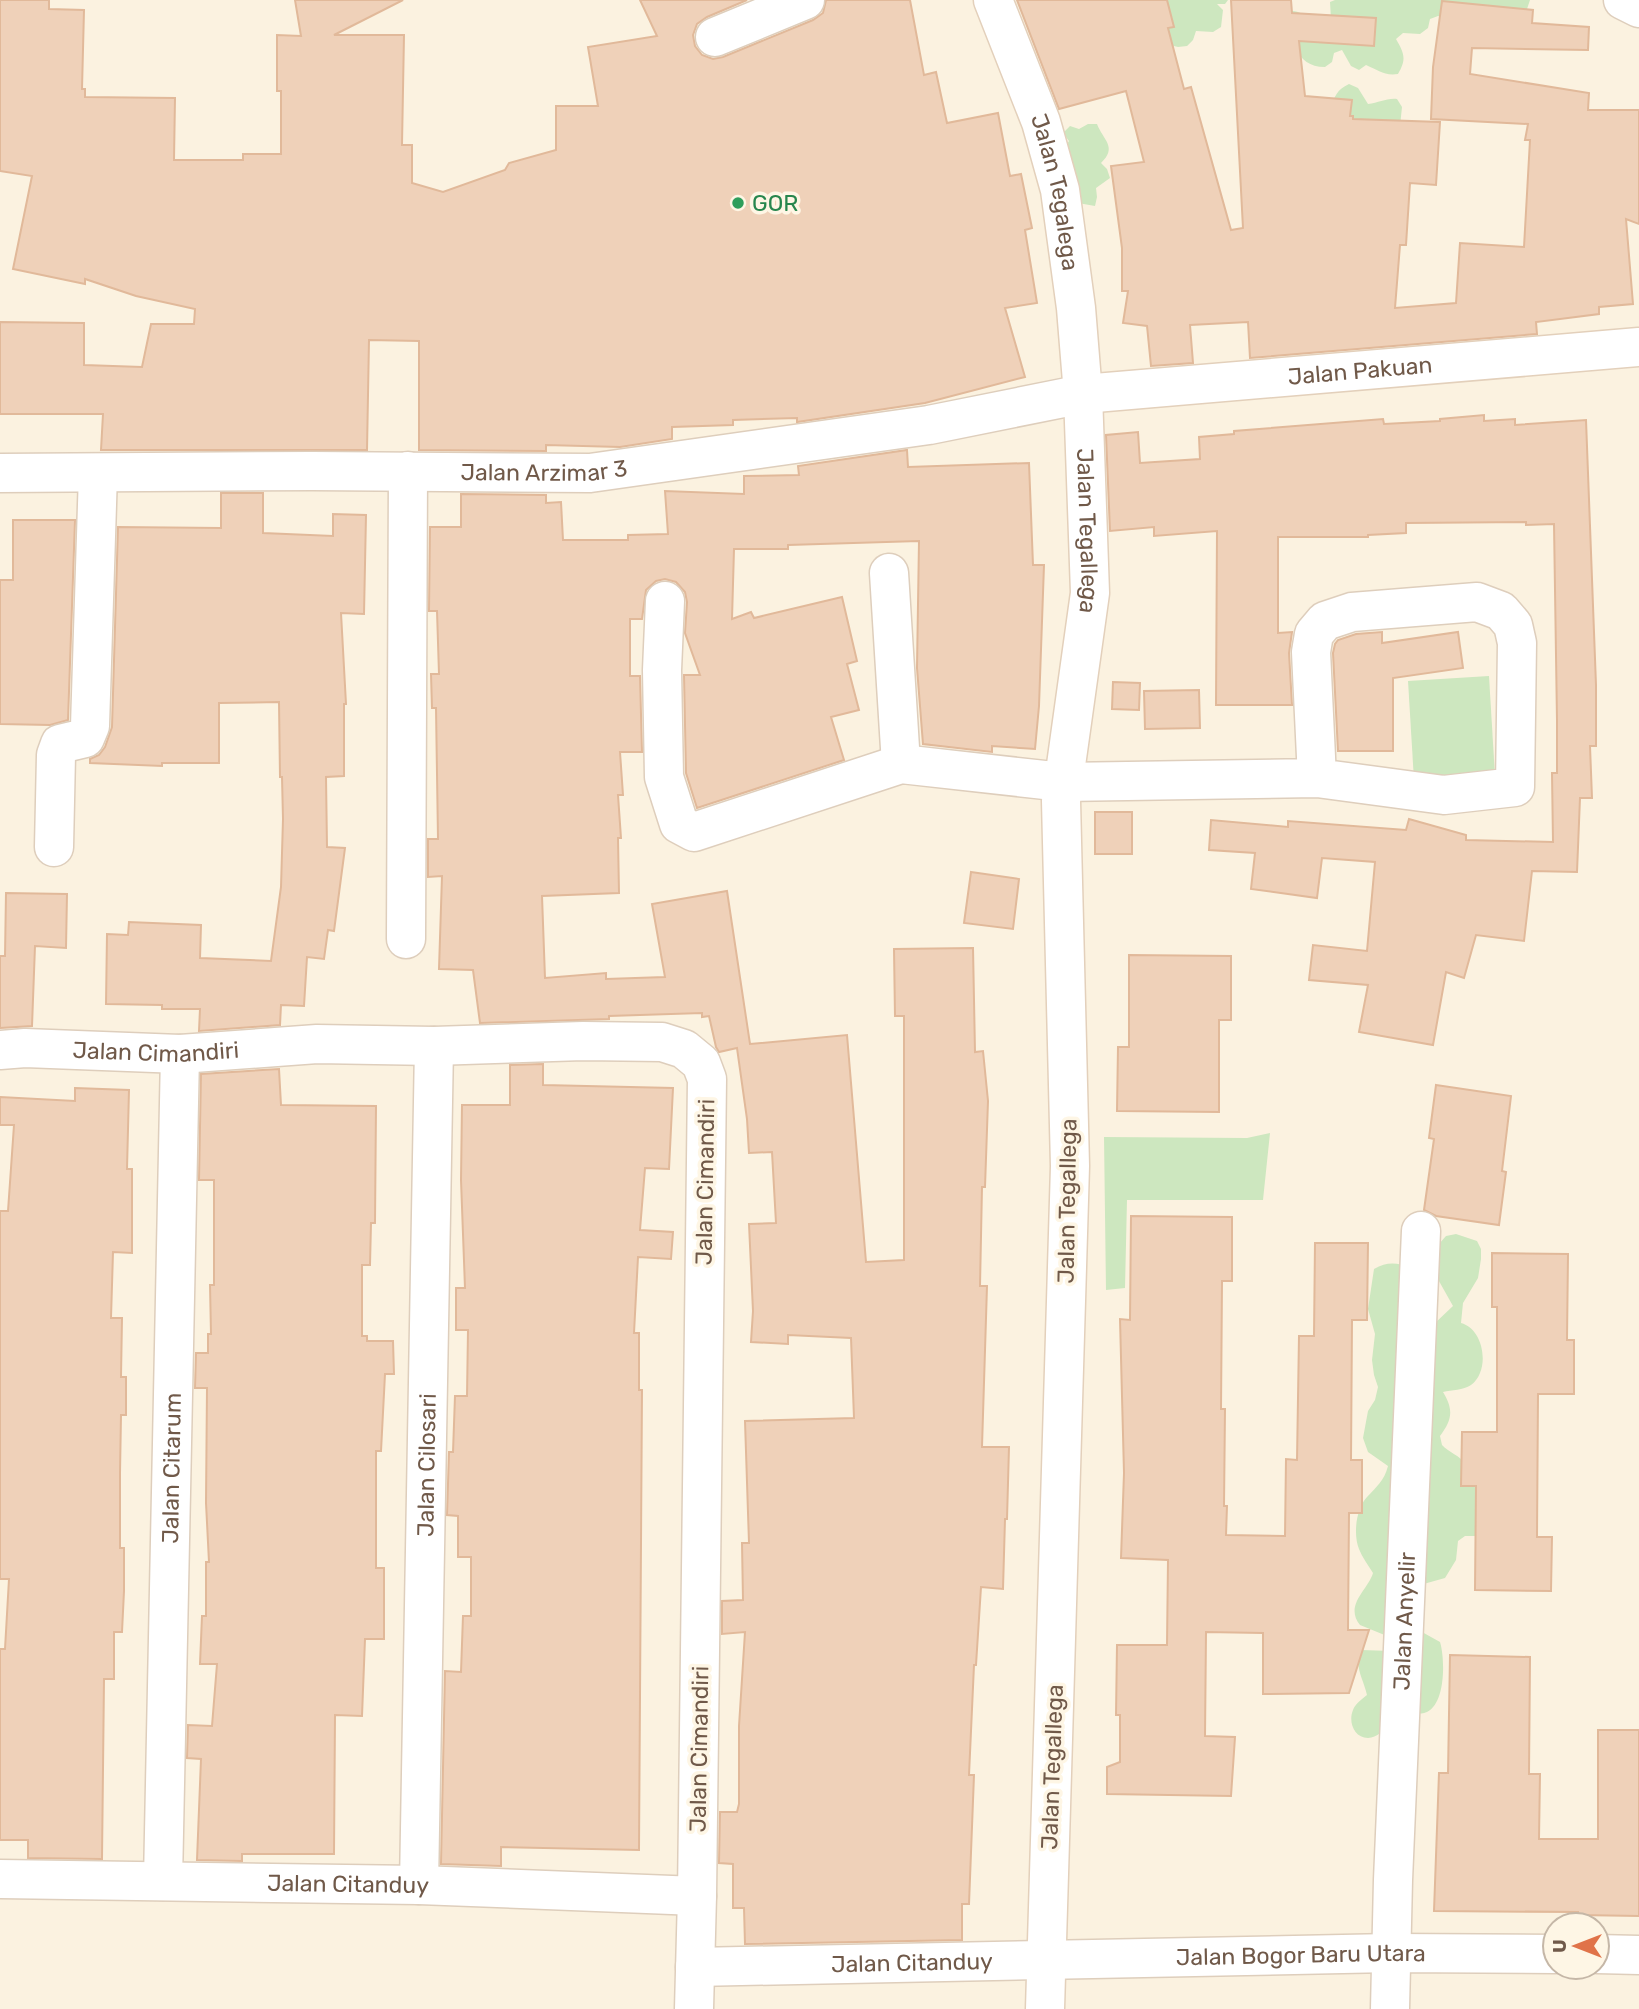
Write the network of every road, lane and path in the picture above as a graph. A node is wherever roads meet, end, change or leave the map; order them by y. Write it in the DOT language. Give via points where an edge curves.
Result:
graph roads {
  1 [pos="805,0"];
  2 [pos="993,0"];
  3 [pos="1623,0"];
  4 [pos="1639,8"];
  5 [pos="716,37"];
  6 [pos="1639,347"];
  7 [pos="1083,394"];
  8 [pos="408,471"];
  9 [pos="0,473"];
  10 [pos="99,473"];
  11 [pos="889,573"];
  12 [pos="666,601"];
  13 [pos="901,764"];
  14 [pos="1317,778"];
  15 [pos="1062,791"];
  16 [pos="54,847"];
  17 [pos="406,939"];
  18 [pos="434,1046"];
  19 [pos="0,1050"];
  20 [pos="180,1054"];
  21 [pos="1421,1231"];
  22 [pos="0,1879"];
  23 [pos="163,1881"];
  24 [pos="419,1885"];
  25 [pos="697,1896"];
  26 [pos="1391,1953"];
  27 [pos="1541,1954"];
  28 [pos="1611,1954"];
  29 [pos="1639,1955"];
  30 [pos="1046,1960"];
  31 [pos="695,1967"];
  32 [pos="694,2009"];
  33 [pos="1045,2009"];
  34 [pos="1390,2009"];
  1 -- 5 [label="street"];
  2 -- 7 [label="street, Jalan Tegalega" via="1041,122 1060,190"];
  3 -- 4 [label="street"];
  6 -- 7 [label="street, Jalan Pakuan"];
  7 -- 8 [label="street, Jalan Arzimar 3" via="929,425 590,472"];
  7 -- 15 [label="street, Jalan Tegallega" via="1090,593"];
  8 -- 10 [label="street, Jalan Arzimar 3"];
  8 -- 17 [label="street"];
  9 -- 10 [label="street, Jalan Arzimar 3"];
  10 -- 16 [label="street" via="90,726 85,738 60,744 56,755"];
  11 -- 13 [label="street"];
  12 -- 13 [label="street" via="664,778 679,824 694,832"];
  13 -- 15 [label="street"];
  14 -- 14 [label="street" via="1311,652 1314,634 1325,621 1352,612 1477,602 1501,611 1513,625 1517,643 1515,787 1444,795"];
  14 -- 15 [label="street"];
  15 -- 30 [label="street, Jalan Tegallega" via="1070,1166"];
  18 -- 20 [label="street, Jalan Cimandiri" via="317,1044"];
  18 -- 24 [label="street, Jalan Cilosari"];
  18 -- 25 [label="street, Jalan Cimandiri" via="662,1042 684,1049 701,1063 707,1079"];
  19 -- 20 [label="street, Jalan Cimandiri"];
  20 -- 23 [label="street, Jalan Citarum"];
  21 -- 26 [label="street, Jalan Anyelir"];
  22 -- 23 [label="street, Jalan Citanduy"];
  23 -- 24 [label="street, Jalan Citanduy"];
  24 -- 25 [label="street, Jalan Citanduy"];
  25 -- 31 [label="street, Jalan Cimandiri"];
  26 -- 27 [label="street, Jalan Bogor Baru Utara"];
  26 -- 30 [label="street, Jalan Bogor Baru Utara"];
  26 -- 34 [label="street, Jalan Anyelir"];
  28 -- 29 [label="street"];
  30 -- 31 [label="street, Jalan Citanduy"];
  30 -- 33 [label="street, Jalan Tegallega"];
  31 -- 32 [label="street, Jalan Cimandiri"];
}
